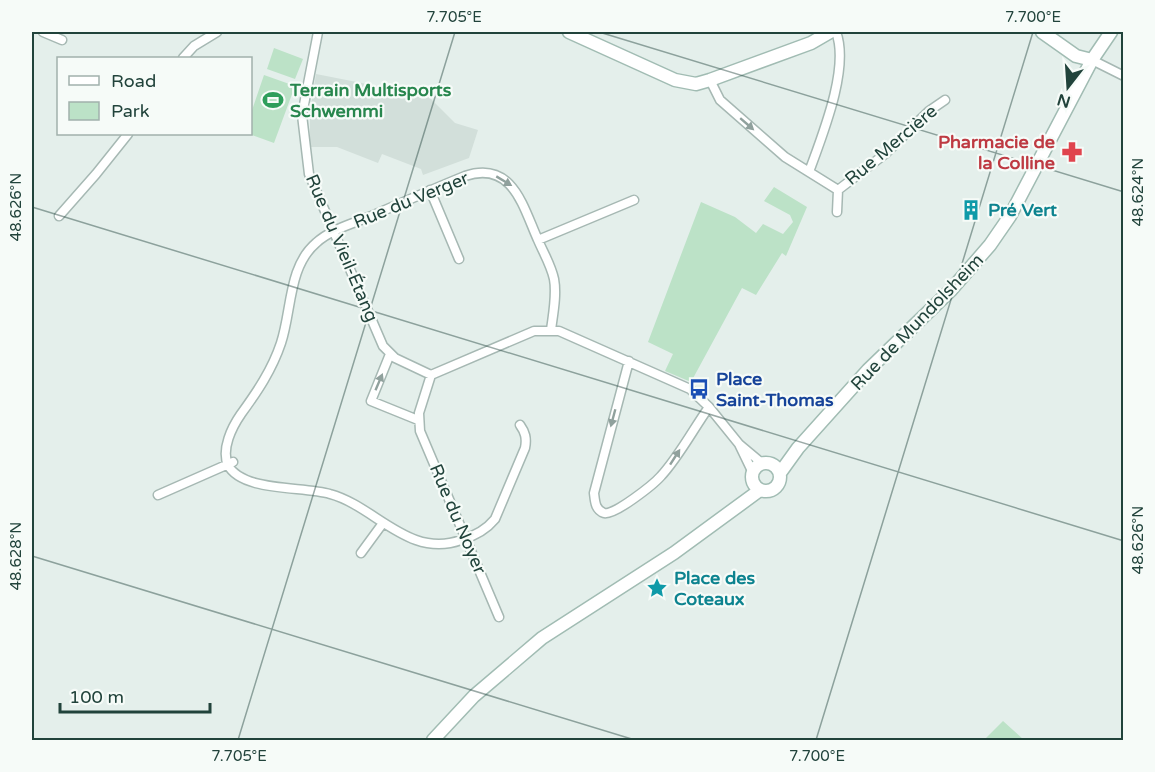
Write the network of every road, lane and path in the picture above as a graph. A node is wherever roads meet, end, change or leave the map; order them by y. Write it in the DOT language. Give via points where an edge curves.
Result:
graph roads {
  1 [pos="43,32"];
  2 [pos="217,32"];
  3 [pos="318,32"];
  4 [pos="569,32"];
  5 [pos="830,32"];
  6 [pos="836,32"];
  7 [pos="1042,32"];
  8 [pos="1111,32"];
  9 [pos="62,40"];
  10 [pos="184,57"];
  11 [pos="1092,60"];
  12 [pos="1124,76"];
  13 [pos="711,80"];
  14 [pos="945,100"];
  15 [pos="127,135"];
  16 [pos="809,172"];
  17 [pos="430,190"];
  18 [pos="838,190"];
  19 [pos="634,200"];
  20 [pos="837,212"];
  21 [pos="59,216"];
  22 [pos="334,232"];
  23 [pos="538,240"];
  24 [pos="459,260"];
  25 [pos="551,330"];
  26 [pos="390,354"];
  27 [pos="629,361"];
  28 [pos="431,375"];
  29 [pos="709,407"];
  30 [pos="418,420"];
  31 [pos="520,424"];
  32 [pos="739,444"];
  33 [pos="230,463"];
  34 [pos="771,467"];
  35 [pos="756,482"];
  36 [pos="158,495"];
  37 [pos="383,523"];
  38 [pos="466,539"];
  39 [pos="361,553"];
  40 [pos="499,617"];
  41 [pos="433,741"];
  1 -- 9 [label="street"];
  2 -- 10 [label="street"];
  3 -- 22 [label="street, Rue du Vieil-Étang" via="304,98 303,136 309,174"];
  4 -- 13 [label="street" via="675,80 696,84"];
  5 -- 13 [label="street" via="811,43"];
  6 -- 16 [label="street" via="839,71"];
  7 -- 11 [label="street" via="1076,56"];
  8 -- 11 [label="street, Rue de Mundolsheim"];
  11 -- 12 [label="street"];
  11 -- 34 [label="street, Rue de Mundolsheim" via="1010,216 990,245 798,448"];
  13 -- 16 [label="street, Rue Mercière, one-way" via="720,100 785,157"];
  14 -- 18 [label="street, Rue Mercière"];
  15 -- 21 [label="street"];
  16 -- 18 [label="street, Rue Mercière"];
  17 -- 22 [label="street, Rue du Verger"];
  17 -- 23 [label="street, Rue du Verger, one-way" via="473,173 503,179 521,199"];
  17 -- 24 [label="street"];
  18 -- 20 [label="street, Rue Mercière"];
  19 -- 23 [label="street"];
  22 -- 26 [label="street, Rue du Vieil-Étang" via="383,346"];
  22 -- 33 [label="street, Rue du Verger" via="312,246 299,267 276,356 235,423 228,446"];
  23 -- 25 [label="street, Rue du Verger" via="554,279"];
  25 -- 27 [label="street"];
  25 -- 28 [label="street" via="534,331"];
  26 -- 28 [label="street"];
  30 -- 26 [label="street, one-way" via="371,401"];
  27 -- 29 [label="street" via="690,389"];
  27 -- 29 [label="street, one-way" via="594,494 602,512 608,513 662,476"];
  28 -- 30 [label="street"];
  29 -- 32 [label="street"];
  30 -- 38 [label="street, Rue du Noyer"];
  31 -- 38 [label="street" via="527,440 498,514 487,528"];
  32 -- 34 [label="street"];
  32 -- 35 [label="street"];
  33 -- 36 [label="street"];
  33 -- 37 [label="street" via="242,478 330,494"];
  34 -- 35 [label="street" via="757,467"];
  34 -- 35 [label="street" via="778,485 767,491"];
  35 -- 41 [label="street" via="726,513 674,553 542,638 474,696"];
  37 -- 38 [label="street" via="429,544"];
  37 -- 39 [label="street"];
  38 -- 40 [label="street, Rue du Noyer"];
}
